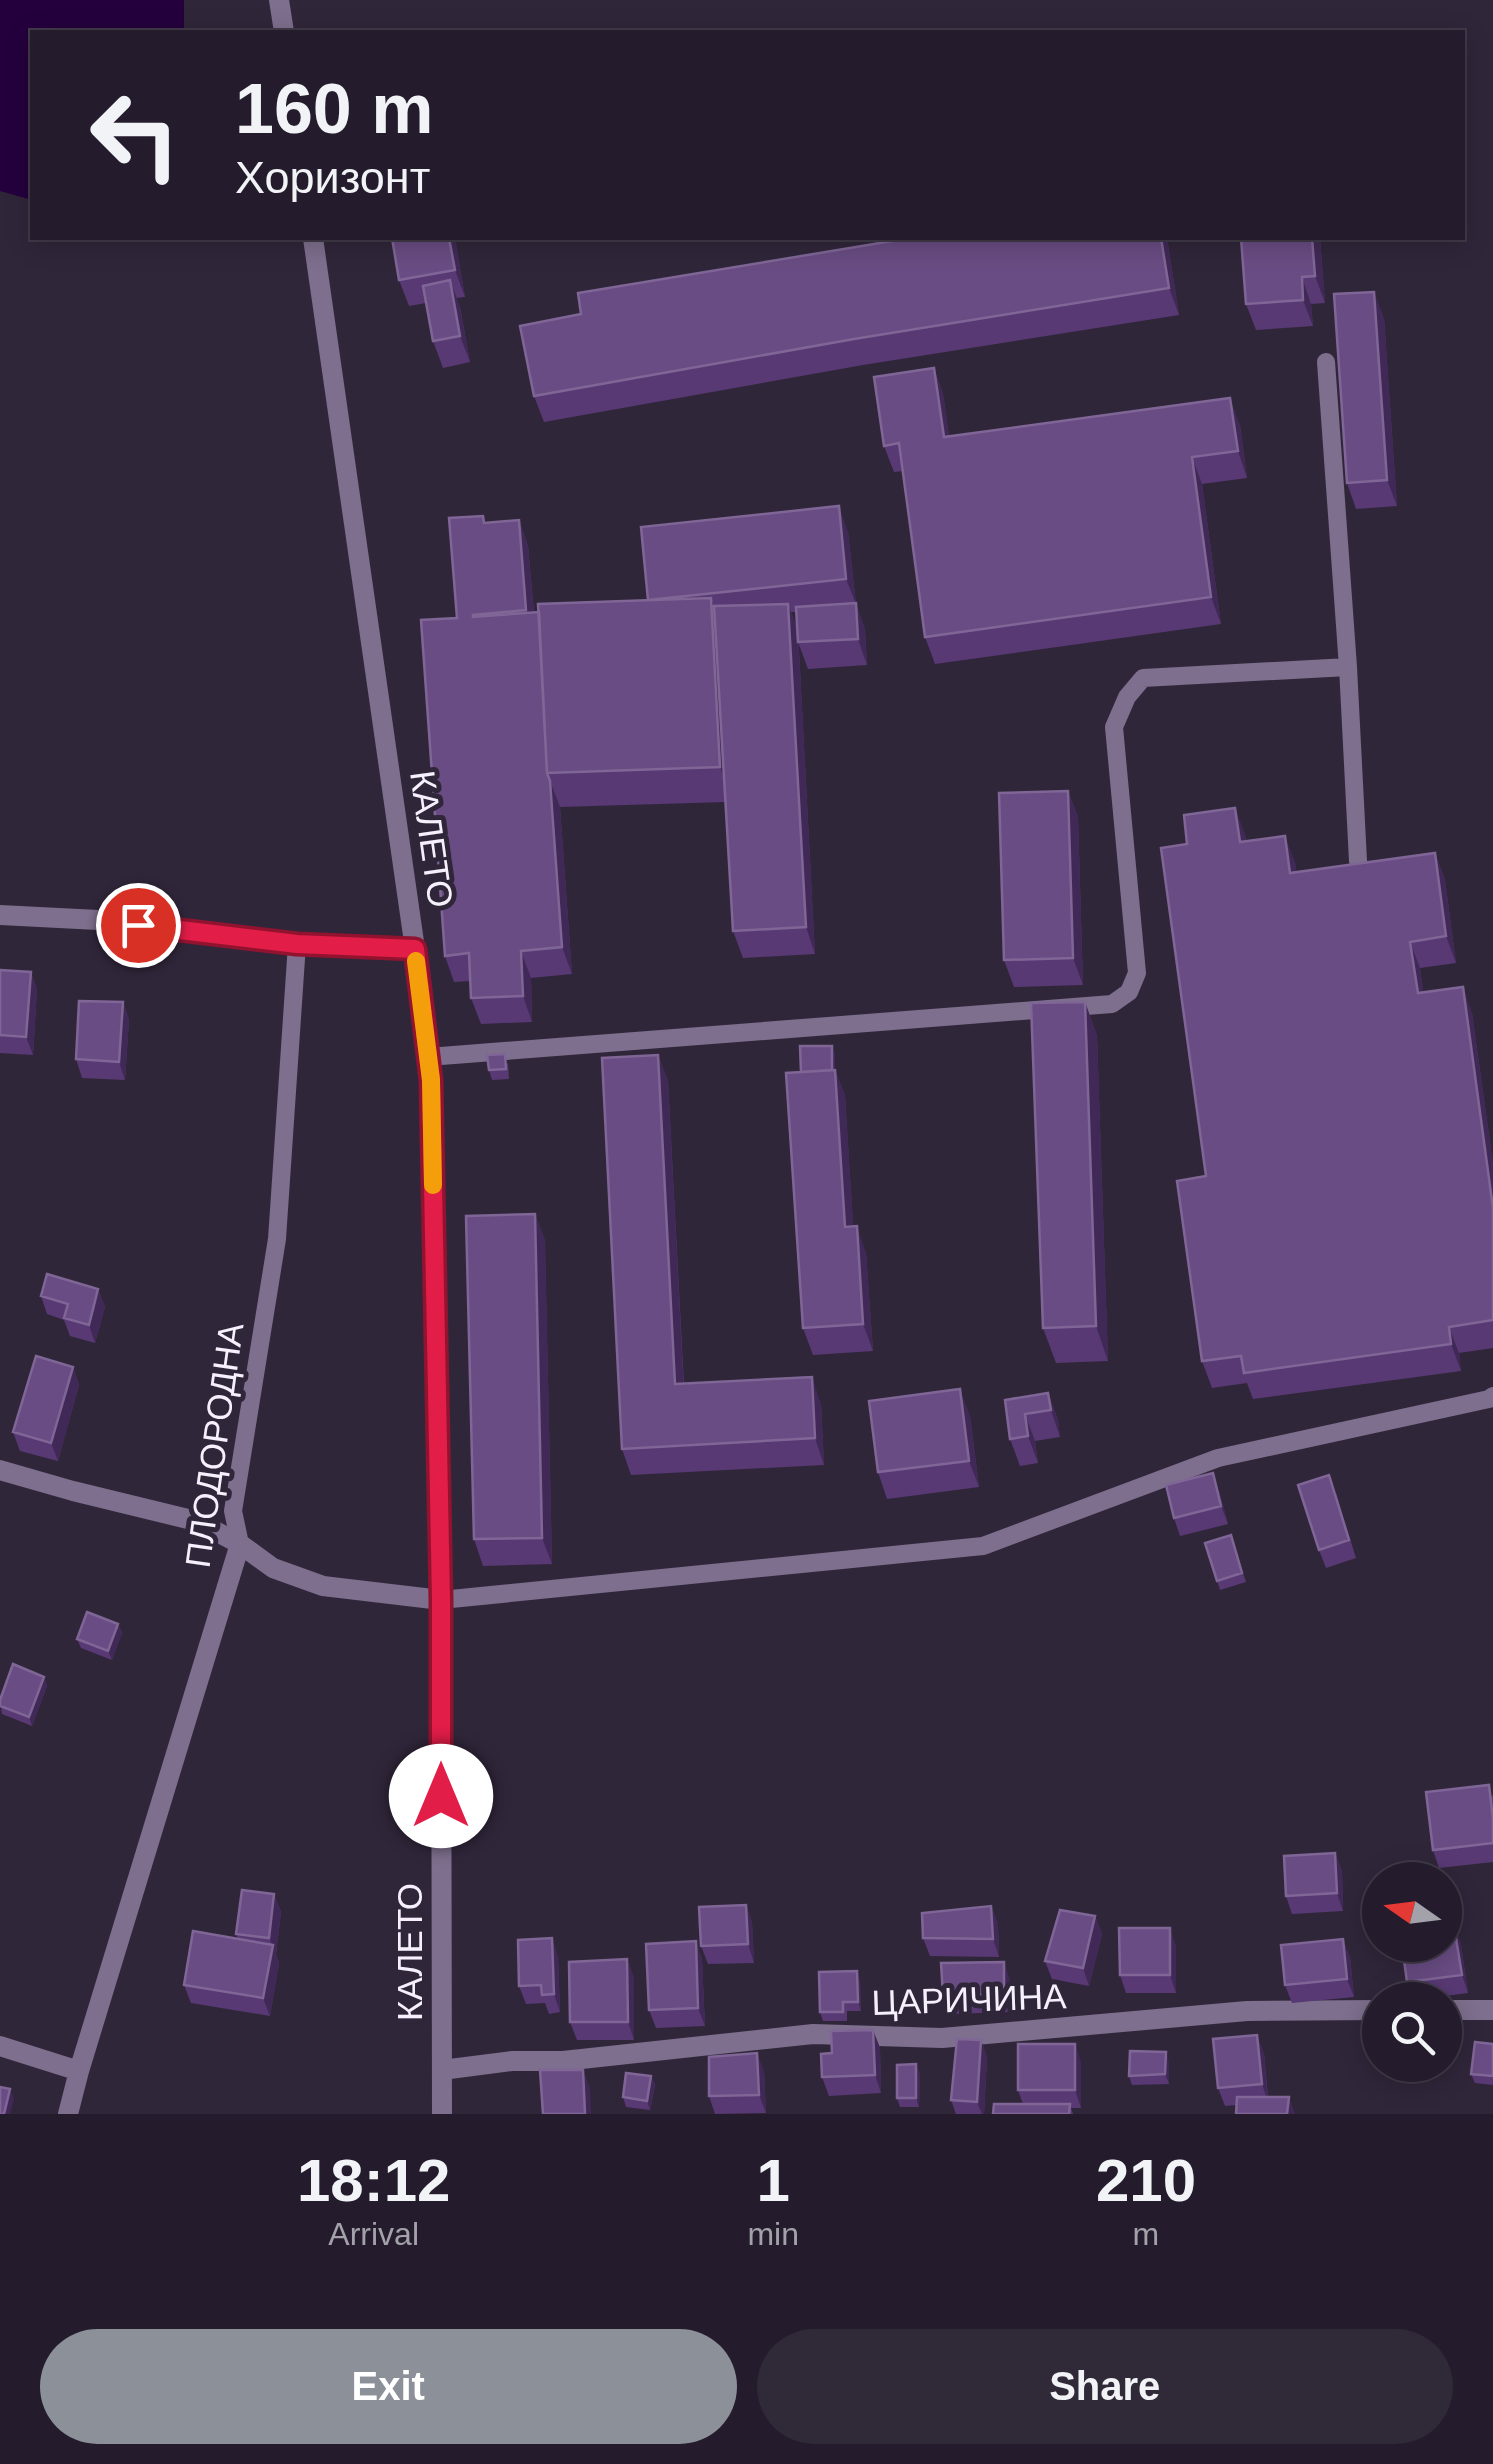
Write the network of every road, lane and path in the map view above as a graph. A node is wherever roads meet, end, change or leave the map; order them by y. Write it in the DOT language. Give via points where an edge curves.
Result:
graph roads {
  1 [pos="280,0"];
  2 [pos="284,30"];
  3 [pos="313,240"];
  4 [pos="1326,362"];
  5 [pos="1348,667"];
  6 [pos="1358,861"];
  7 [pos="0,915"];
  8 [pos="297,944"];
  9 [pos="415,949"];
  10 [pos="428,1056"];
  11 [pos="1493,1396"];
  12 [pos="0,1470"];
  13 [pos="240,1544"];
  14 [pos="441,1600"];
  15 [pos="1362,2010"];
  16 [pos="1462,2010"];
  17 [pos="1493,2010"];
  18 [pos="0,2046"];
  19 [pos="442,2070"];
  20 [pos="78,2072"];
  21 [pos="68,2114"];
  22 [pos="442,2114"];
  1 -- 2 [label="street"];
  3 -- 9 [label="street, КАЛЕТО"];
  4 -- 5 [label="lane"];
  5 -- 6 [label="lane"];
  5 -- 10 [label="lane" via="1144,678 1126,697 1114,727 1137,972 1129,992 1112,1004"];
  7 -- 8 [label="street"];
  8 -- 9 [label="street"];
  8 -- 13 [label="lane, ПЛОДОРОДНА" via="277,1239 233,1512"];
  9 -- 10 [label="street, КАЛЕТО"];
  10 -- 14 [label="street, КАЛЕТО"];
  11 -- 14 [label="lane" via="1218,1458 984,1546"];
  12 -- 13 [label="street" via="196,1521"];
  13 -- 14 [label="street" via="273,1568 322,1586"];
  13 -- 20 [label="street, ПЛОДОРОДНА"];
  14 -- 19 [label="street, КАЛЕТО"];
  15 -- 19 [label="street, ЦАРИЧИНА" via="1247,2011 942,2038 813,2034"];
  16 -- 17 [label="street"];
  18 -- 20 [label="street"];
  19 -- 22 [label="street, КАЛЕТО"];
  20 -- 21 [label="street, ПЛОДОРОДНА"];
}
